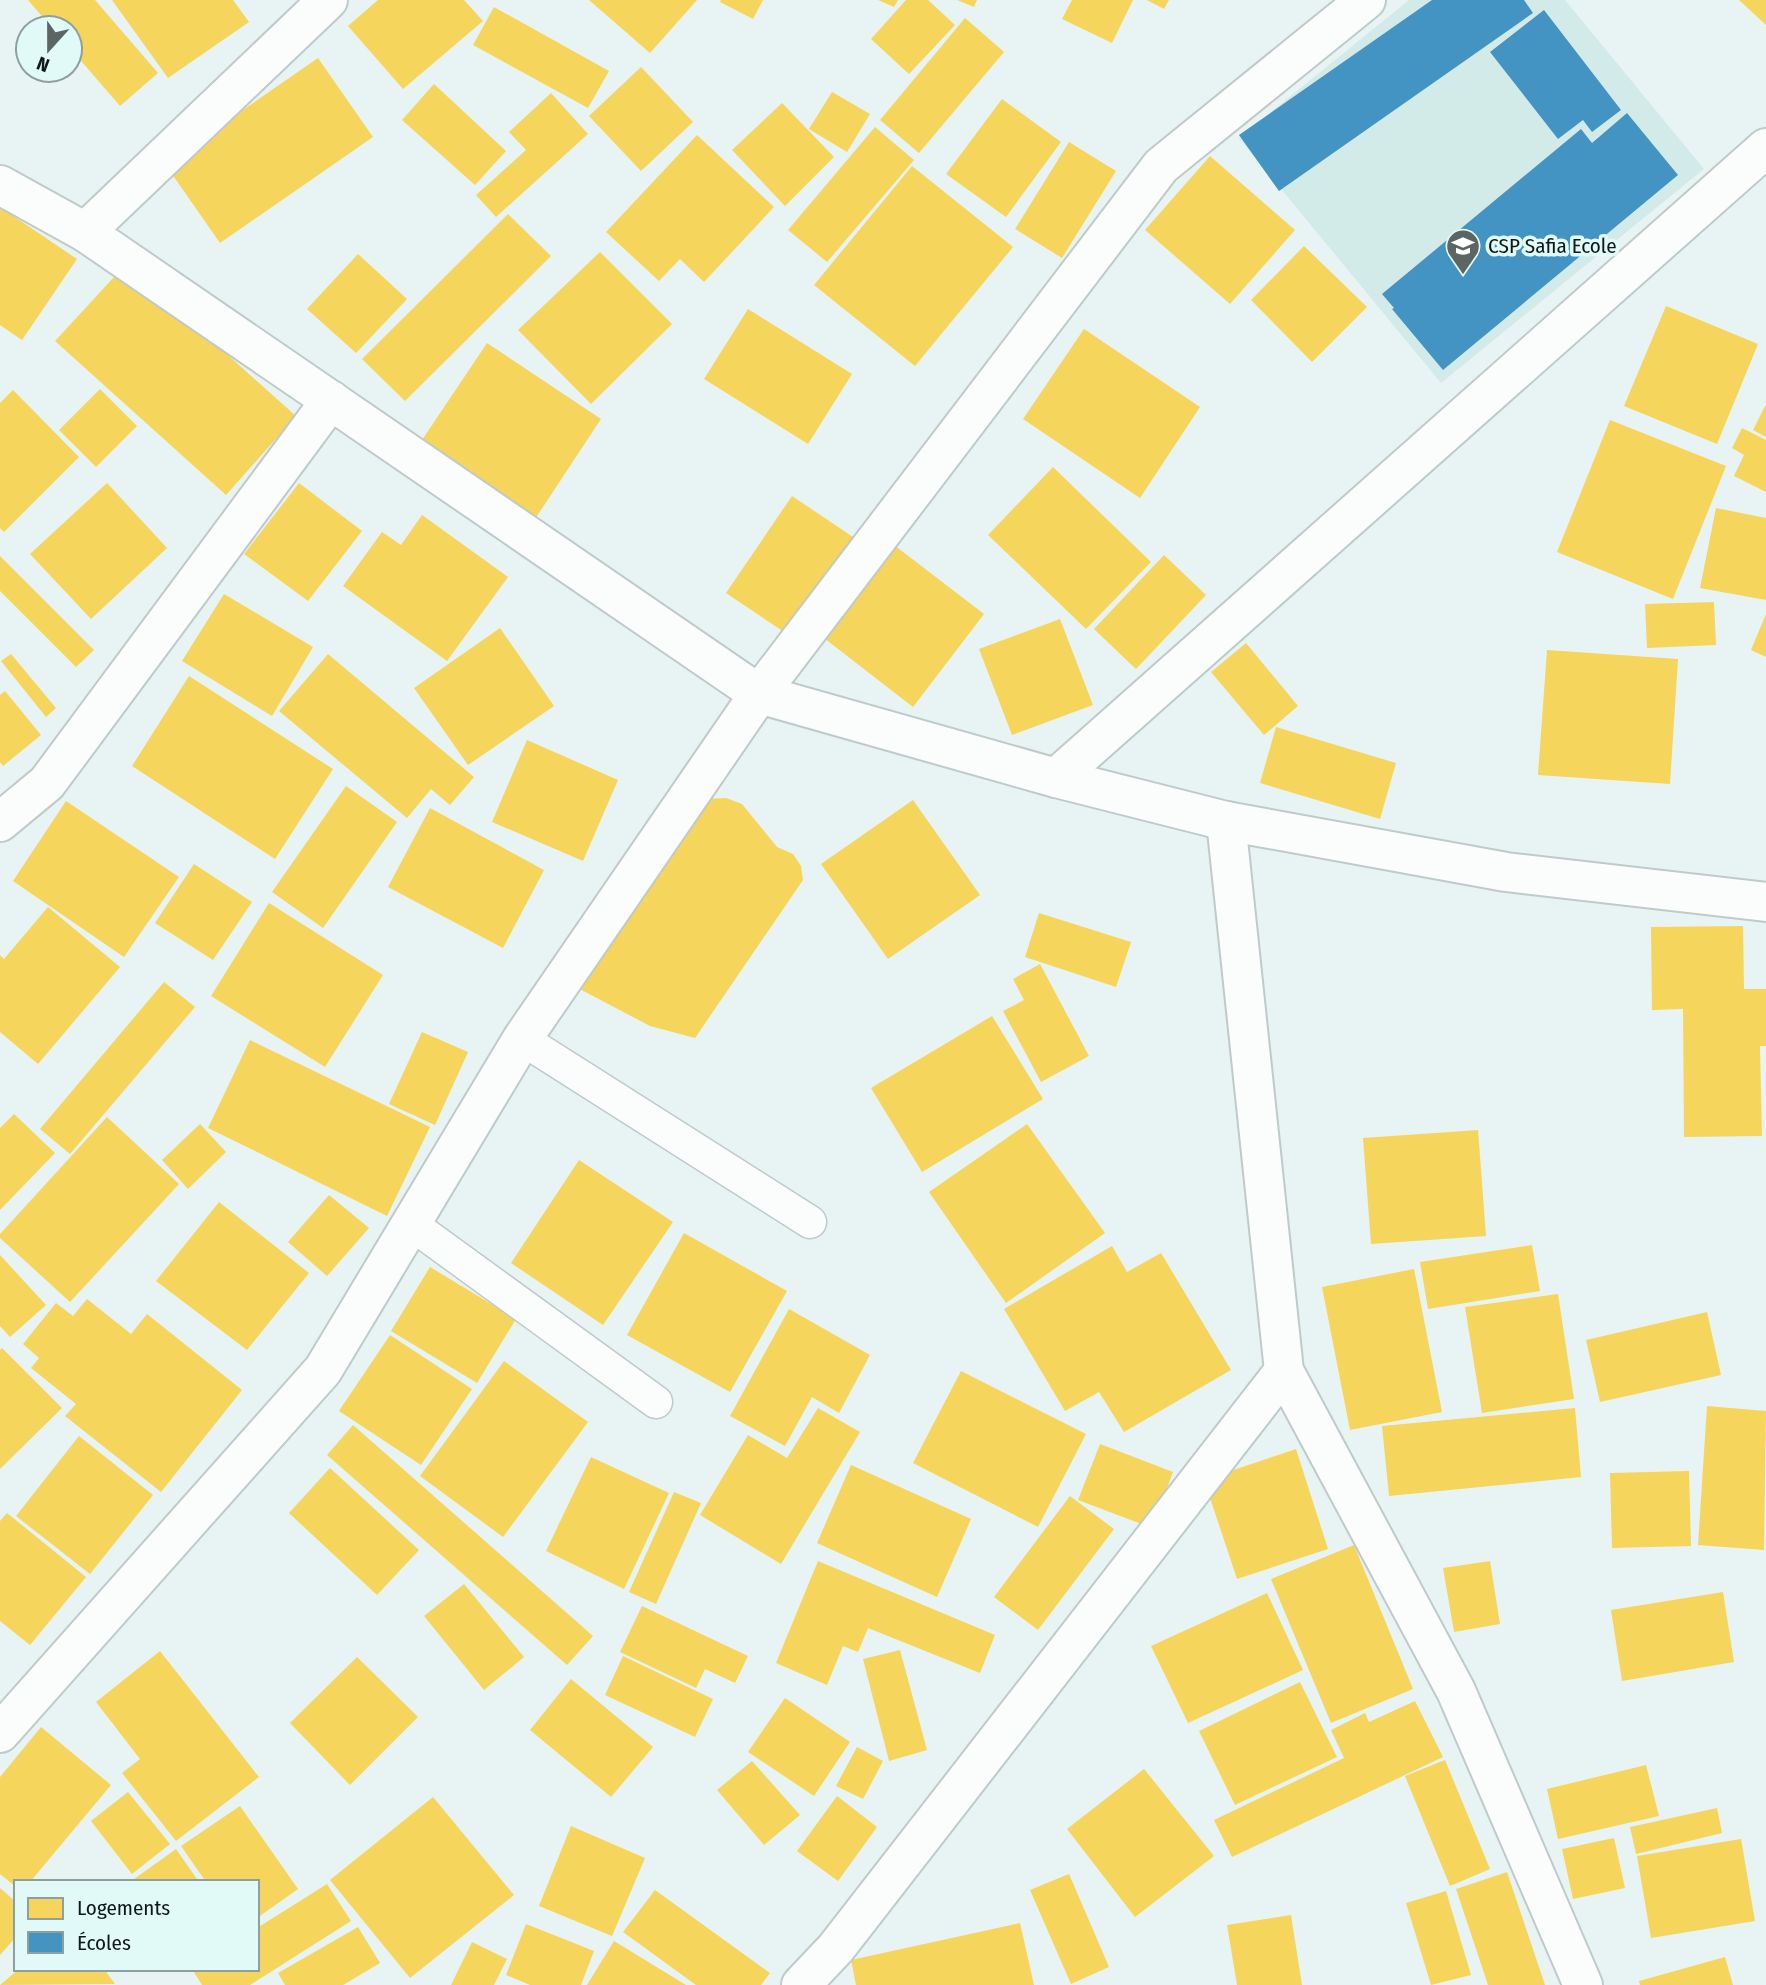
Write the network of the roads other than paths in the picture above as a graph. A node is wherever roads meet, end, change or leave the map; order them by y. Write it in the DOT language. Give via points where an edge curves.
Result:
graph roads {
  1 [pos="328,0"];
  2 [pos="1366,0"];
  3 [pos="1766,148"];
  4 [pos="0,185"];
  5 [pos="85,232"];
  6 [pos="331,400"];
  7 [pos="759,694"];
  8 [pos="1056,778"];
  9 [pos="1226,821"];
  10 [pos="0,822"];
  11 [pos="1766,902"];
  12 [pos="522,1039"];
  13 [pos="810,1222"];
  14 [pos="411,1224"];
  15 [pos="1284,1371"];
  16 [pos="656,1402"];
  17 [pos="0,1733"];
  18 [pos="801,1985"];
  19 [pos="1583,1985"];
  1 -- 5 [label="street"];
  2 -- 7 [label="street" via="1161,166"];
  3 -- 8 [label="street"];
  4 -- 5 [label="street"];
  5 -- 6 [label="street"];
  6 -- 7 [label="street"];
  6 -- 10 [label="street" via="47,783"];
  7 -- 8 [label="street"];
  7 -- 12 [label="street"];
  8 -- 9 [label="street"];
  9 -- 11 [label="street" via="1506,872"];
  9 -- 15 [label="street"];
  12 -- 13 [label="lane"];
  12 -- 14 [label="street"];
  14 -- 16 [label="lane"];
  14 -- 17 [label="street" via="323,1370"];
  15 -- 18 [label="street" via="836,1948"];
  15 -- 19 [label="street" via="1456,1691"];
}
